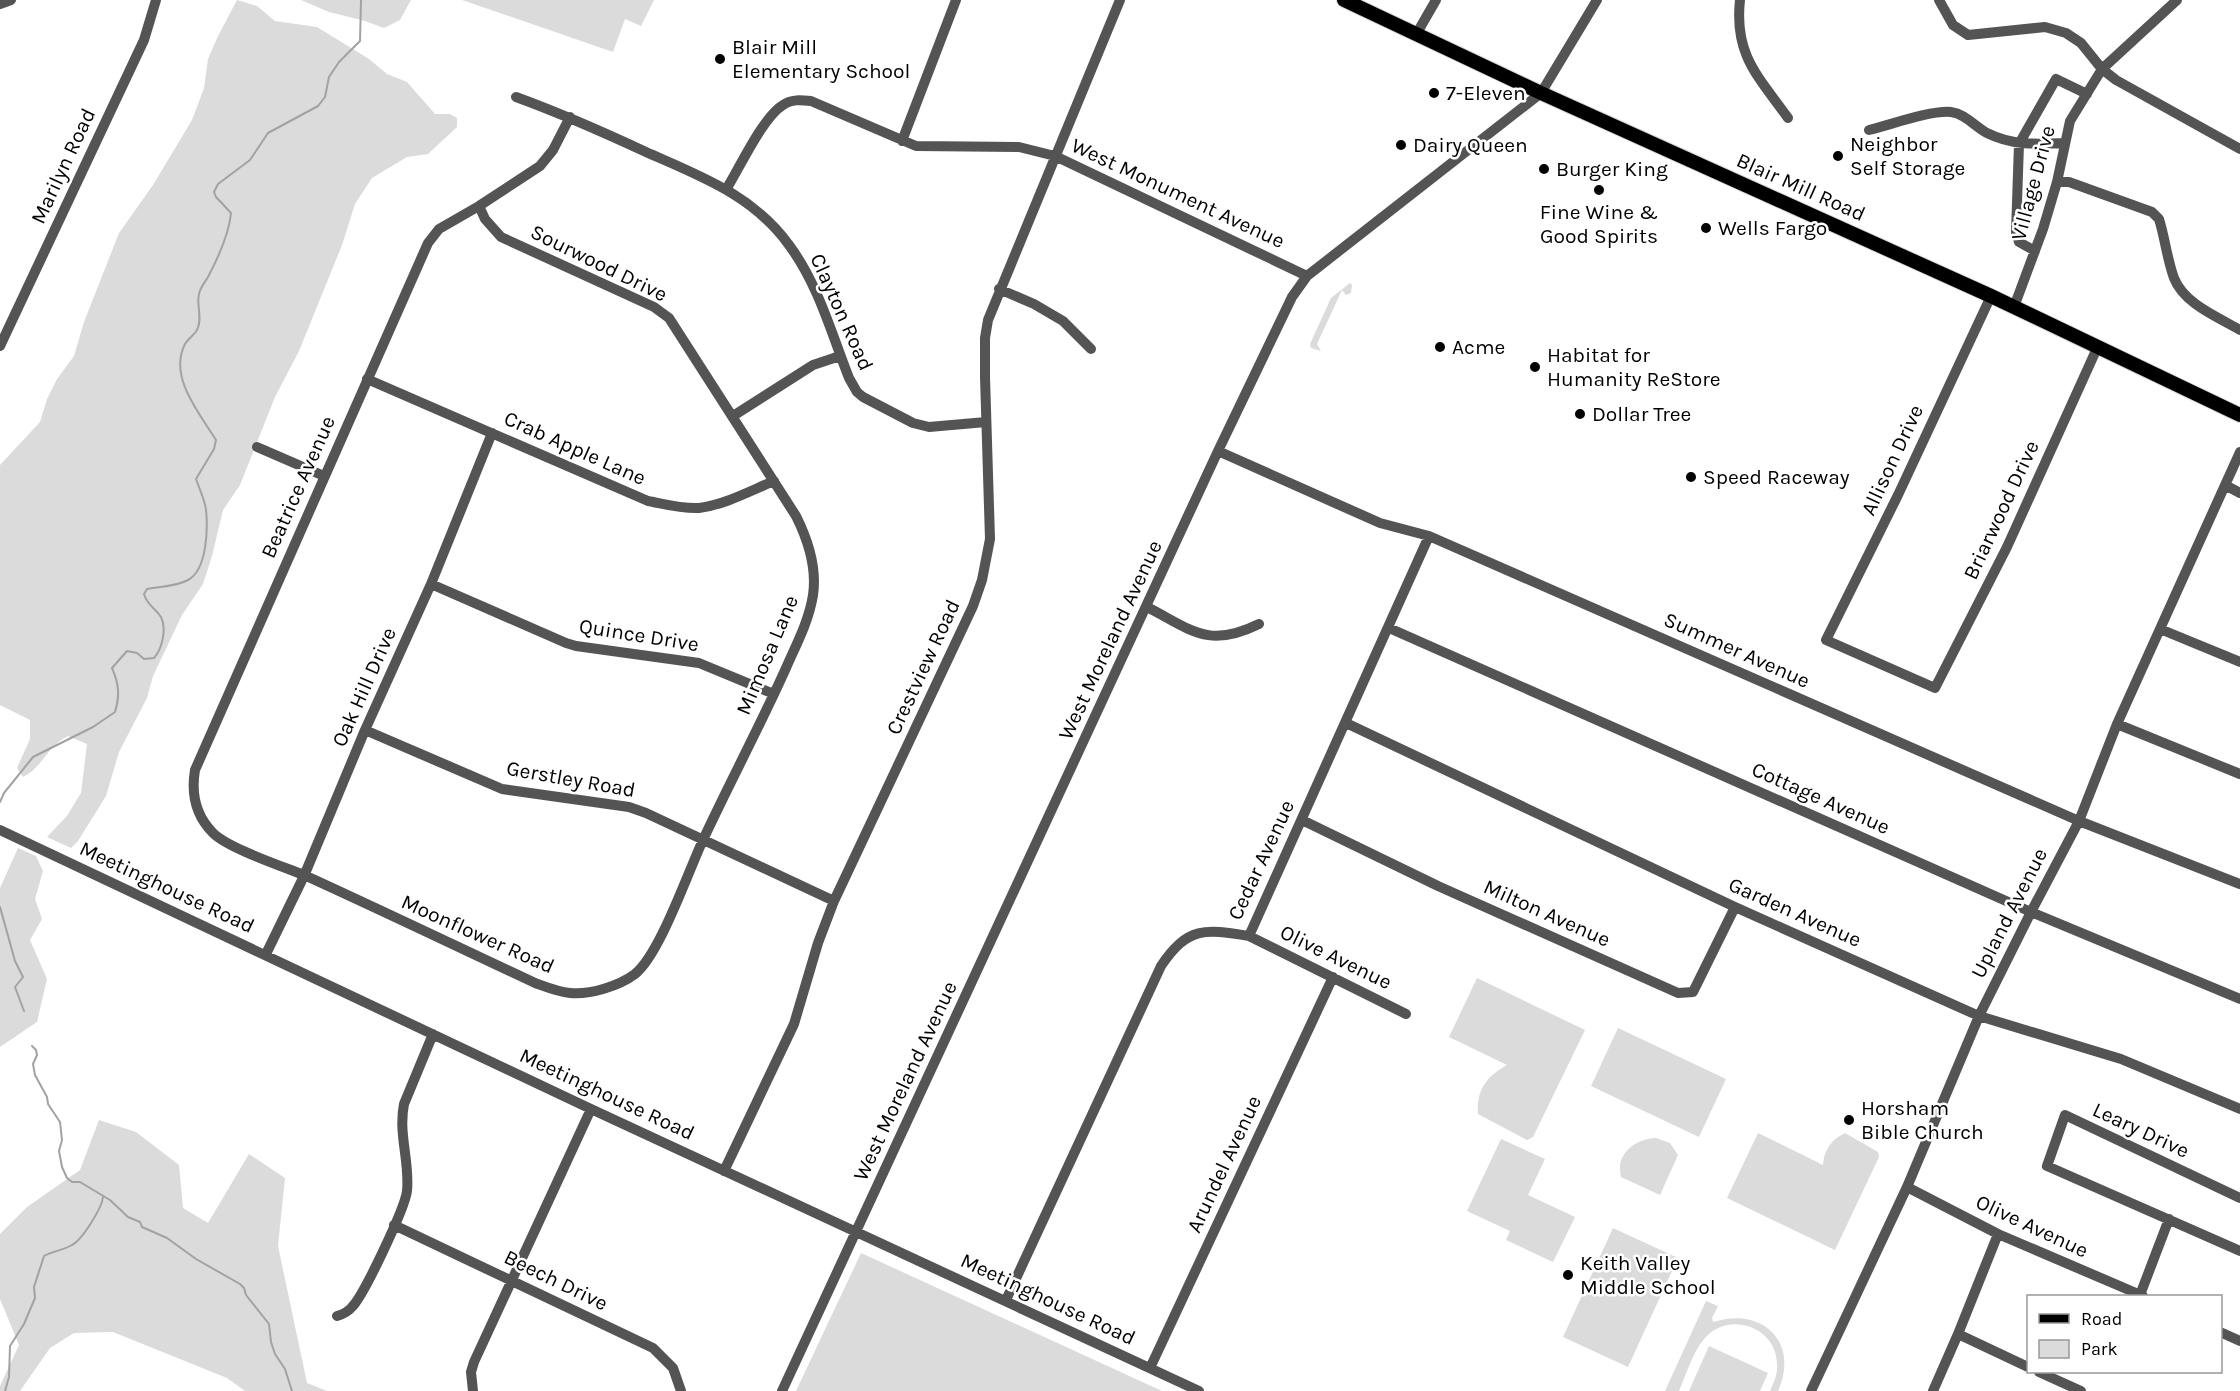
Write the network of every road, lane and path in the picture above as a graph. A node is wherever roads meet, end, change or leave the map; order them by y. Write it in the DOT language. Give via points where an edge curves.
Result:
graph roads {
  1 [pos="11,0"];
  2 [pos="156,0"];
  3 [pos="956,0"];
  4 [pos="1120,0"];
  5 [pos="1344,0"];
  6 [pos="1436,0"];
  7 [pos="1597,0"];
  8 [pos="1740,0"];
  9 [pos="1939,0"];
  10 [pos="2175,1"];
  11 [pos="0,4"];
  12 [pos="1417,33"];
  13 [pos="2102,69"];
  14 [pos="1541,93"];
  15 [pos="2087,94"];
  16 [pos="516,97"];
  17 [pos="570,117"];
  18 [pos="1788,117"];
  19 [pos="1869,130"];
  20 [pos="902,141"];
  21 [pos="2065,143"];
  22 [pos="2019,144"];
  23 [pos="2240,149"];
  24 [pos="1055,156"];
  25 [pos="2057,182"];
  26 [pos="728,188"];
  27 [pos="479,206"];
  28 [pos="2035,251"];
  29 [pos="1307,276"];
  30 [pos="999,289"];
  31 [pos="1991,296"];
  32 [pos="2014,307"];
  33 [pos="2240,330"];
  34 [pos="0,346"];
  35 [pos="2098,346"];
  36 [pos="1091,349"];
  37 [pos="840,356"];
  38 [pos="367,379"];
  39 [pos="733,416"];
  40 [pos="2240,416"];
  41 [pos="986,422"];
  42 [pos="492,433"];
  43 [pos="257,447"];
  44 [pos="1218,451"];
  45 [pos="2240,452"];
  46 [pos="324,476"];
  47 [pos="774,481"];
  48 [pos="2225,485"];
  49 [pos="2240,493"];
  50 [pos="1429,536"];
  51 [pos="431,584"];
  52 [pos="1147,607"];
  53 [pos="1259,624"];
  54 [pos="1389,628"];
  55 [pos="2160,629"];
  56 [pos="2240,662"];
  57 [pos="1935,688"];
  58 [pos="774,694"];
  59 [pos="1346,723"];
  60 [pos="2117,724"];
  61 [pos="364,730"];
  62 [pos="2240,774"];
  63 [pos="1302,820"];
  64 [pos="2079,821"];
  65 [pos="0,830"];
  66 [pos="702,840"];
  67 [pos="304,876"];
  68 [pos="2240,884"];
  69 [pos="834,902"];
  70 [pos="1735,907"];
  71 [pos="2031,912"];
  72 [pos="1249,936"];
  73 [pos="266,954"];
  74 [pos="1333,977"];
  75 [pos="2240,999"];
  76 [pos="1406,1014"];
  77 [pos="1979,1016"];
  78 [pos="433,1034"];
  79 [pos="591,1109"];
  80 [pos="2240,1109"];
  81 [pos="724,1171"];
  82 [pos="1907,1187"];
  83 [pos="2240,1198"];
  84 [pos="2169,1219"];
  85 [pos="394,1225"];
  86 [pos="856,1232"];
  87 [pos="1998,1234"];
  88 [pos="2240,1251"];
  89 [pos="512,1281"];
  90 [pos="2139,1295"];
  91 [pos="2141,1295"];
  92 [pos="1006,1300"];
  93 [pos="337,1316"];
  94 [pos="2222,1333"];
  95 [pos="1958,1334"];
  96 [pos="2240,1341"];
  97 [pos="2027,1367"];
  98 [pos="1150,1368"];
  99 [pos="2043,1373"];
  100 [pos="473,1391"];
  101 [pos="681,1391"];
  102 [pos="782,1391"];
  103 [pos="1199,1391"];
  104 [pos="1812,1391"];
  105 [pos="1933,1391"];
  106 [pos="2081,1391"];
  1 -- 11 [label="street"];
  2 -- 34 [label="street, Marilyn Road" via="144,40"];
  3 -- 20 [label="street"];
  4 -- 24 [label="street, West Monument Avenue"];
  5 -- 12 [label="main road, Blair Mill Road"];
  6 -- 12 [label="street"];
  7 -- 14 [label="street, West Moreland Avenue"];
  8 -- 18 [label="street" via="1738,18 1748,63"];
  9 -- 13 [label="street" via="1948,18 1963,33 2044,27 2066,33 2081,43"];
  10 -- 13 [label="street, Village Drive"];
  12 -- 14 [label="main road, Blair Mill Road"];
  13 -- 15 [label="street, Village Drive"];
  13 -- 23 [label="street"];
  14 -- 29 [label="street, West Moreland Avenue"];
  14 -- 31 [label="main road, Blair Mill Road"];
  15 -- 21 [label="street, Village Drive" via="2070,121"];
  15 -- 22 [label="street" via="2056,79"];
  16 -- 17 [label="street, Clayton Road"];
  17 -- 26 [label="street, Clayton Road"];
  17 -- 27 [label="street, Beatrice Avenue" via="540,166"];
  19 -- 22 [label="street" via="1953,112 1971,120 1985,133"];
  20 -- 24 [label="street" via="924,147 1019,147"];
  20 -- 26 [label="street" via="811,101 792,101 767,120"];
  21 -- 22 [label="street"];
  21 -- 25 [label="street, Village Drive"];
  22 -- 28 [label="street" via="2016,232 2019,242"];
  24 -- 29 [label="street, West Monument Avenue"];
  24 -- 30 [label="street, Crestview Road"];
  25 -- 28 [label="street, Village Drive"];
  25 -- 33 [label="street" via="2069,182 2152,212 2159,219 2181,291"];
  26 -- 37 [label="street, Clayton Road" via="772,224 803,265"];
  27 -- 38 [label="street, Beatrice Avenue" via="440,229 428,243"];
  27 -- 39 [label="street, Sourwood Drive" via="501,237 654,307 669,318"];
  28 -- 32 [label="street, Village Drive"];
  29 -- 44 [label="street, West Moreland Avenue" via="1281,318"];
  30 -- 36 [label="street" via="1063,321"];
  30 -- 41 [label="street, Crestview Road" via="985,338"];
  31 -- 32 [label="main road, Blair Mill Road"];
  31 -- 57 [label="street, Allison Drive" via="1826,640"];
  32 -- 35 [label="main road, Blair Mill Road"];
  35 -- 40 [label="main road, Blair Mill Road"];
  35 -- 57 [label="street, Briarwood Drive" via="2007,547"];
  37 -- 39 [label="street" via="813,365"];
  37 -- 41 [label="street, Clayton Road" via="857,392 913,423 929,427"];
  38 -- 42 [label="street, Crab Apple Lane"];
  38 -- 46 [label="street, Beatrice Avenue"];
  39 -- 47 [label="street, Sourwood Drive"];
  41 -- 69 [label="street, Crestview Road" via="990,539 973,606"];
  42 -- 47 [label="street, Crab Apple Lane" via="659,504 701,507"];
  42 -- 51 [label="street, Oak Hill Drive"];
  43 -- 46 [label="street"];
  44 -- 50 [label="street, Summer Avenue" via="1380,523"];
  44 -- 52 [label="street, West Moreland Avenue"];
  45 -- 48 [label="street, Upland Avenue"];
  46 -- 67 [label="street, Beatrice Avenue" via="195,770 193,785 196,807 218,837"];
  47 -- 58 [label="street, Mimosa Lane" via="801,525 814,583 803,628"];
  48 -- 49 [label="street"];
  48 -- 55 [label="street, Upland Avenue"];
  50 -- 54 [label="street, Cedar Avenue"];
  50 -- 64 [label="street, Summer Avenue"];
  51 -- 58 [label="street, Quince Drive" via="566,643 699,663"];
  51 -- 61 [label="street, Oak Hill Drive"];
  52 -- 53 [label="street" via="1195,632 1217,638 1234,636"];
  52 -- 86 [label="street, West Moreland Avenue"];
  54 -- 59 [label="street, Cedar Avenue"];
  54 -- 71 [label="street, Cottage Avenue"];
  55 -- 56 [label="street"];
  55 -- 60 [label="street, Upland Avenue"];
  58 -- 66 [label="street, Mimosa Lane"];
  59 -- 63 [label="street, Cedar Avenue"];
  59 -- 70 [label="street, Garden Avenue"];
  60 -- 62 [label="street"];
  60 -- 64 [label="street, Upland Avenue"];
  61 -- 66 [label="street, Gerstley Road" via="502,789 628,807"];
  61 -- 67 [label="street, Oak Hill Drive"];
  63 -- 70 [label="street, Milton Avenue" via="1438,886 1678,993 1693,992"];
  63 -- 72 [label="street, Cedar Avenue"];
  64 -- 68 [label="street, Summer Avenue"];
  64 -- 71 [label="street, Upland Avenue"];
  65 -- 73 [label="street, Meetinghouse Road"];
  66 -- 67 [label="street, Moonflower Road" via="652,955 635,974 580,993 535,983"];
  66 -- 69 [label="street, Gerstley Road"];
  67 -- 73 [label="street, Oak Hill Drive"];
  69 -- 81 [label="street, Crestview Road" via="794,1024"];
  70 -- 77 [label="street, Garden Avenue"];
  71 -- 75 [label="street, Cottage Avenue"];
  71 -- 77 [label="street, Upland Avenue"];
  72 -- 74 [label="street, Olive Avenue"];
  72 -- 92 [label="street, Cedar Avenue" via="1214,931 1191,935 1165,961"];
  73 -- 78 [label="street, Meetinghouse Road"];
  74 -- 76 [label="street, Olive Avenue"];
  74 -- 98 [label="street, Arundel Avenue"];
  77 -- 80 [label="street, Garden Avenue" via="2121,1059"];
  77 -- 82 [label="street, Upland Avenue"];
  78 -- 79 [label="street, Meetinghouse Road"];
  78 -- 85 [label="street" via="404,1104 407,1191"];
  79 -- 81 [label="street, Meetinghouse Road"];
  79 -- 89 [label="street"];
  81 -- 86 [label="street, Meetinghouse Road"];
  82 -- 87 [label="street, Olive Avenue"];
  82 -- 104 [label="street, Upland Avenue"];
  83 -- 84 [label="street, Leary Drive" via="2065,1115 2047,1166"];
  84 -- 88 [label="street, Leary Drive"];
  84 -- 91 [label="street"];
  85 -- 89 [label="street, Beech Drive"];
  85 -- 93 [label="street" via="360,1297 345,1314"];
  86 -- 92 [label="street, Meetinghouse Road"];
  86 -- 102 [label="street, West Moreland Avenue"];
  87 -- 90 [label="street, Olive Avenue"];
  87 -- 95 [label="street"];
  89 -- 100 [label="street" via="474,1362"];
  89 -- 101 [label="street, Beech Drive" via="652,1348 673,1368"];
  92 -- 98 [label="street, Meetinghouse Road"];
  94 -- 96 [label="street"];
  95 -- 97 [label="street"];
  95 -- 105 [label="street"];
  98 -- 103 [label="street, Meetinghouse Road"];
  99 -- 106 [label="street"];
}
